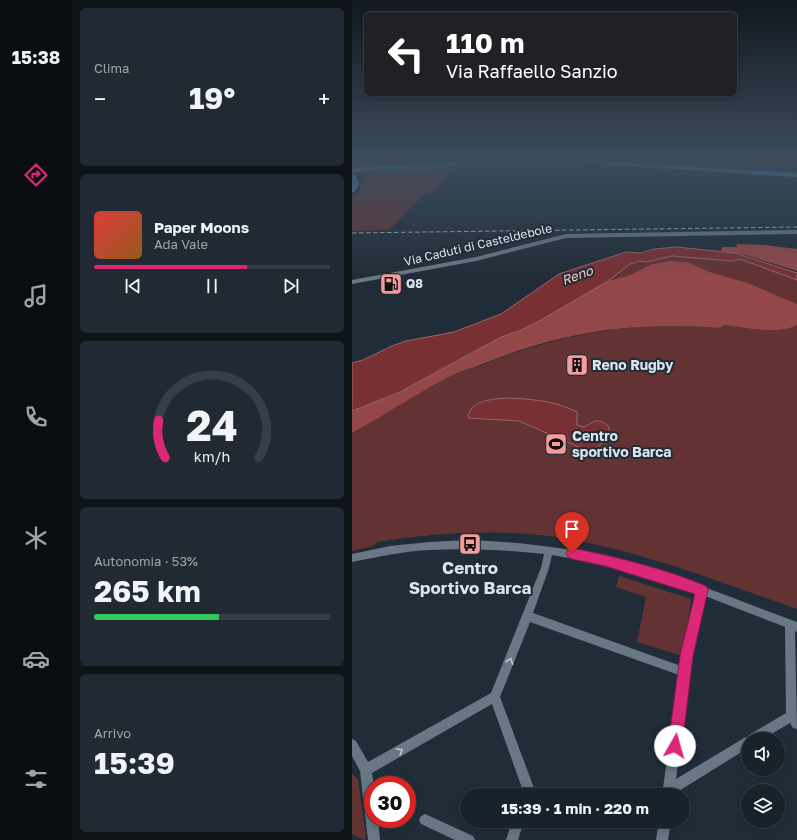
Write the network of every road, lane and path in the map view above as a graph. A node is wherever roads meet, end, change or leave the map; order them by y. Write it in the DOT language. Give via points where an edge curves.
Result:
graph roads {
  1 [pos="797,232"];
  2 [pos="352,282"];
  3 [pos="549,550"];
  4 [pos="352,558"];
  5 [pos="702,590"];
  6 [pos="527,616"];
  7 [pos="794,625"];
  8 [pos="684,672"];
  9 [pos="496,697"];
  10 [pos="794,720"];
  11 [pos="768,732"];
  12 [pos="741,746"];
  13 [pos="352,747"];
  14 [pos="366,770"];
  15 [pos="528,788"];
  16 [pos="670,788"];
  17 [pos="675,788"];
  18 [pos="425,820"];
  19 [pos="516,828"];
  20 [pos="664,828"];
  21 [pos="374,840"];
  22 [pos="469,840"];
  23 [pos="512,840"];
  24 [pos="662,840"];
  1 -- 2 [label="main road, Via Caduti di Casteldebole" via="566,236 489,256"];
  3 -- 4 [label="street" via="470,544 410,548"];
  3 -- 5 [label="street" via="605,560"];
  3 -- 6 [label="street"];
  5 -- 7 [label="street"];
  5 -- 8 [label="street"];
  6 -- 8 [label="street"];
  9 -- 6 [label="street, one-way"];
  7 -- 10 [label="street"];
  8 -- 16 [label="street"];
  14 -- 9 [label="street, one-way"];
  9 -- 15 [label="street"];
  10 -- 11 [label="street"];
  12 -- 17 [label="street"];
  13 -- 14 [label="street"];
  14 -- 21 [label="street"];
  18 -- 22 [label="street"];
  19 -- 23 [label="street"];
  20 -- 24 [label="street"];
}
